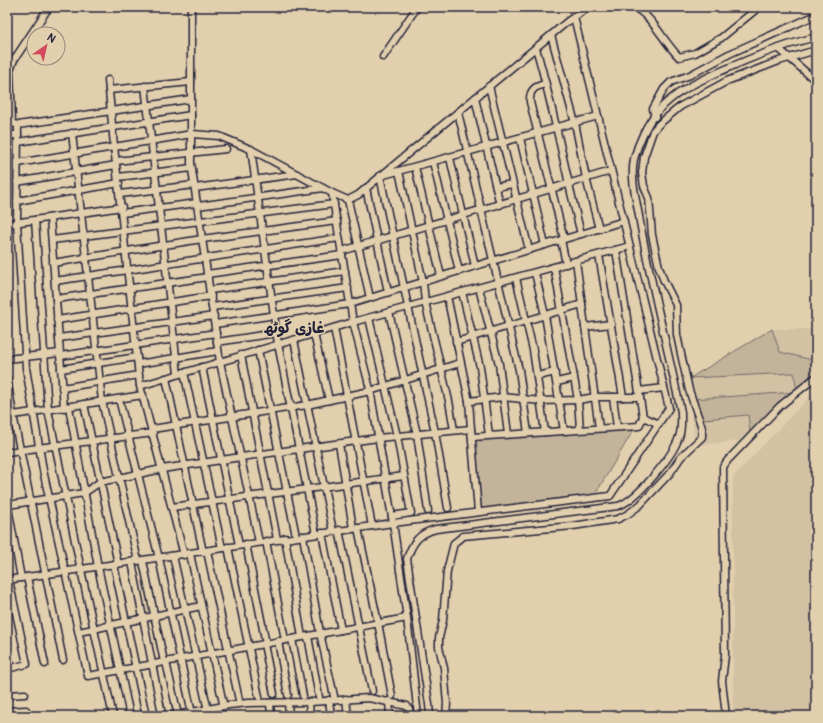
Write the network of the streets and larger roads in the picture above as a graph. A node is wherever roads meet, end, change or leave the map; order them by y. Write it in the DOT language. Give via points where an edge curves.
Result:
graph roads {
  1 [pos="49,7"];
  2 [pos="191,7"];
  3 [pos="417,7"];
  4 [pos="589,7"];
  5 [pos="634,7"];
  6 [pos="759,7"];
  7 [pos="816,16"];
  8 [pos="574,17"];
  9 [pos="551,35"];
  10 [pos="816,36"];
  11 [pos="536,48"];
  12 [pos="778,48"];
  13 [pos="816,50"];
  14 [pos="383,57"];
  15 [pos="789,58"];
  16 [pos="108,80"];
  17 [pos="816,81"];
  18 [pos="191,82"];
  19 [pos="546,84"];
  20 [pos="146,86"];
  21 [pos="490,86"];
  22 [pos="109,90"];
  23 [pos="475,98"];
  24 [pos="191,99"];
  25 [pos="147,105"];
  26 [pos="111,110"];
  27 [pos="458,112"];
  28 [pos="191,115"];
  29 [pos="654,115"];
  30 [pos="598,116"];
  31 [pos="149,122"];
  32 [pos="575,123"];
  33 [pos="659,124"];
  34 [pos="18,125"];
  35 [pos="112,127"];
  36 [pos="557,128"];
  37 [pos="72,133"];
  38 [pos="538,133"];
  39 [pos="192,134"];
  40 [pos="7,135"];
  41 [pos="18,138"];
  42 [pos="520,138"];
  43 [pos="151,140"];
  44 [pos="504,143"];
  45 [pos="114,146"];
  46 [pos="226,148"];
  47 [pos="486,148"];
  48 [pos="251,149"];
  49 [pos="191,152"];
  50 [pos="75,153"];
  51 [pos="468,153"];
  52 [pos="154,156"];
  53 [pos="450,158"];
  54 [pos="18,162"];
  55 [pos="433,162"];
  56 [pos="116,163"];
  57 [pos="415,167"];
  58 [pos="192,168"];
  59 [pos="399,171"];
  60 [pos="611,171"];
  61 [pos="77,172"];
  62 [pos="156,173"];
  63 [pos="297,174"];
  64 [pos="380,176"];
  65 [pos="586,178"];
  66 [pos="118,180"];
  67 [pos="255,180"];
  68 [pos="18,182"];
  69 [pos="512,184"];
  70 [pos="568,184"];
  71 [pos="195,187"];
  72 [pos="323,188"];
  73 [pos="366,188"];
  74 [pos="496,188"];
  75 [pos="551,189"];
  76 [pos="79,190"];
  77 [pos="158,190"];
  78 [pos="332,193"];
  79 [pos="120,194"];
  80 [pos="533,195"];
  81 [pos="258,197"];
  82 [pos="348,200"];
  83 [pos="516,200"];
  84 [pos="17,201"];
  85 [pos="334,204"];
  86 [pos="197,205"];
  87 [pos="500,205"];
  88 [pos="160,208"];
  89 [pos="122,210"];
  90 [pos="481,210"];
  91 [pos="81,213"];
  92 [pos="260,214"];
  93 [pos="463,215"];
  94 [pos="50,218"];
  95 [pos="35,220"];
  96 [pos="447,220"];
  97 [pos="336,221"];
  98 [pos="624,221"];
  99 [pos="200,222"];
  100 [pos="17,223"];
  101 [pos="7,224"];
  102 [pos="429,225"];
  103 [pos="162,226"];
  104 [pos="600,228"];
  105 [pos="412,230"];
  106 [pos="124,231"];
  107 [pos="262,231"];
  108 [pos="582,234"];
  109 [pos="84,236"];
  110 [pos="393,236"];
  111 [pos="339,238"];
  112 [pos="202,239"];
  113 [pos="52,240"];
  114 [pos="562,240"];
  115 [pos="377,241"];
  116 [pos="164,245"];
  117 [pos="545,245"];
  118 [pos="358,246"];
  119 [pos="630,246"];
  120 [pos="264,248"];
  121 [pos="529,250"];
  122 [pos="616,250"];
  123 [pos="126,251"];
  124 [pos="342,253"];
  125 [pos="599,255"];
  126 [pos="205,257"];
  127 [pos="86,258"];
  128 [pos="493,261"];
  129 [pos="576,261"];
  130 [pos="53,263"];
  131 [pos="166,263"];
  132 [pos="566,264"];
  133 [pos="267,266"];
  134 [pos="475,266"];
  135 [pos="554,267"];
  136 [pos="128,269"];
  137 [pos="345,271"];
  138 [pos="459,271"];
  139 [pos="535,272"];
  140 [pos="88,276"];
  141 [pos="208,276"];
  142 [pos="442,276"];
  143 [pos="516,278"];
  144 [pos="55,281"];
  145 [pos="269,282"];
  146 [pos="423,282"];
  147 [pos="498,282"];
  148 [pos="168,283"];
  149 [pos="130,288"];
  150 [pos="348,288"];
  151 [pos="404,288"];
  152 [pos="479,288"];
  153 [pos="388,292"];
  154 [pos="462,292"];
  155 [pos="210,293"];
  156 [pos="90,294"];
  157 [pos="447,296"];
  158 [pos="370,298"];
  159 [pos="271,299"];
  160 [pos="56,300"];
  161 [pos="170,302"];
  162 [pos="425,302"];
  163 [pos="350,304"];
  164 [pos="582,304"];
  165 [pos="212,307"];
  166 [pos="408,307"];
  167 [pos="132,308"];
  168 [pos="561,310"];
  169 [pos="389,312"];
  170 [pos="92,314"];
  171 [pos="274,315"];
  172 [pos="545,315"];
  173 [pos="214,316"];
  174 [pos="369,318"];
  175 [pos="57,320"];
  176 [pos="527,320"];
  177 [pos="172,322"];
  178 [pos="353,322"];
  179 [pos="215,324"];
  180 [pos="611,324"];
  181 [pos="508,326"];
  182 [pos="134,327"];
  183 [pos="585,327"];
  184 [pos="334,328"];
  185 [pos="490,331"];
  186 [pos="94,333"];
  187 [pos="216,333"];
  188 [pos="276,333"];
  189 [pos="314,334"];
  190 [pos="473,336"];
  191 [pos="59,338"];
  192 [pos="174,339"];
  193 [pos="294,340"];
  194 [pos="217,342"];
  195 [pos="456,342"];
  196 [pos="278,344"];
  197 [pos="136,345"];
  198 [pos="258,350"];
  199 [pos="96,351"];
  200 [pos="218,351"];
  201 [pos="44,354"];
  202 [pos="60,354"];
  203 [pos="241,356"];
  204 [pos="25,357"];
  205 [pos="177,358"];
  206 [pos="7,359"];
  207 [pos="138,361"];
  208 [pos="220,362"];
  209 [pos="460,363"];
  210 [pos="98,364"];
  211 [pos="202,367"];
  212 [pos="61,369"];
  213 [pos="442,369"];
  214 [pos="555,372"];
  215 [pos="181,373"];
  216 [pos="139,374"];
  217 [pos="422,375"];
  218 [pos="538,376"];
  219 [pos="816,377"];
  220 [pos="7,378"];
  221 [pos="166,378"];
  222 [pos="574,378"];
  223 [pos="405,380"];
  224 [pos="100,381"];
  225 [pos="557,382"];
  226 [pos="140,386"];
  227 [pos="385,386"];
  228 [pos="62,388"];
  229 [pos="664,388"];
  230 [pos="370,391"];
  231 [pos="639,394"];
  232 [pos="143,395"];
  233 [pos="347,396"];
  234 [pos="595,397"];
  235 [pos="613,397"];
  236 [pos="623,397"];
  237 [pos="503,398"];
  238 [pos="119,399"];
  239 [pos="485,399"];
  240 [pos="329,400"];
  241 [pos="523,400"];
  242 [pos="578,400"];
  243 [pos="102,401"];
  244 [pos="469,401"];
  245 [pos="541,401"];
  246 [pos="559,401"];
  247 [pos="84,404"];
  248 [pos="307,404"];
  249 [pos="67,407"];
  250 [pos="290,408"];
  251 [pos="48,410"];
  252 [pos="271,411"];
  253 [pos="34,412"];
  254 [pos="252,414"];
  255 [pos="10,416"];
  256 [pos="232,416"];
  257 [pos="643,417"];
  258 [pos="213,420"];
  259 [pos="195,422"];
  260 [pos="658,424"];
  261 [pos="176,425"];
  262 [pos="617,427"];
  263 [pos="471,428"];
  264 [pos="600,428"];
  265 [pos="454,430"];
  266 [pos="580,430"];
  267 [pos="152,431"];
  268 [pos="564,431"];
  269 [pos="435,432"];
  270 [pos="545,432"];
  271 [pos="528,433"];
  272 [pos="417,434"];
  273 [pos="508,434"];
  274 [pos="489,435"];
  275 [pos="128,436"];
  276 [pos="397,436"];
  277 [pos="472,436"];
  278 [pos="110,438"];
  279 [pos="378,438"];
  280 [pos="91,441"];
  281 [pos="356,441"];
  282 [pos="75,443"];
  283 [pos="339,444"];
  284 [pos="55,445"];
  285 [pos="40,447"];
  286 [pos="316,447"];
  287 [pos="20,450"];
  288 [pos="298,450"];
  289 [pos="7,452"];
  290 [pos="279,452"];
  291 [pos="260,455"];
  292 [pos="241,457"];
  293 [pos="222,460"];
  294 [pos="204,463"];
  295 [pos="184,466"];
  296 [pos="162,469"];
  297 [pos="138,474"];
  298 [pos="404,476"];
  299 [pos="119,478"];
  300 [pos="385,478"];
  301 [pos="363,481"];
  302 [pos="100,482"];
  303 [pos="346,484"];
  304 [pos="324,487"];
  305 [pos="306,489"];
  306 [pos="287,492"];
  307 [pos="84,493"];
  308 [pos="268,494"];
  309 [pos="66,496"];
  310 [pos="250,496"];
  311 [pos="50,498"];
  312 [pos="230,499"];
  313 [pos="30,502"];
  314 [pos="212,502"];
  315 [pos="7,503"];
  316 [pos="193,504"];
  317 [pos="172,507"];
  318 [pos="448,508"];
  319 [pos="428,511"];
  320 [pos="478,512"];
  321 [pos="392,516"];
  322 [pos="393,523"];
  323 [pos="372,526"];
  324 [pos="356,528"];
  325 [pos="336,531"];
  326 [pos="319,533"];
  327 [pos="296,536"];
  328 [pos="303,536"];
  329 [pos="285,538"];
  330 [pos="277,539"];
  331 [pos="266,541"];
  332 [pos="259,542"];
  333 [pos="246,544"];
  334 [pos="239,545"];
  335 [pos="225,548"];
  336 [pos="205,551"];
  337 [pos="187,554"];
  338 [pos="173,556"];
  339 [pos="159,558"];
  340 [pos="138,562"];
  341 [pos="116,565"];
  342 [pos="98,567"];
  343 [pos="81,570"];
  344 [pos="66,572"];
  345 [pos="45,575"];
  346 [pos="24,578"];
  347 [pos="8,580"];
  348 [pos="201,606"];
  349 [pos="185,609"];
  350 [pos="170,612"];
  351 [pos="154,616"];
  352 [pos="143,618"];
  353 [pos="407,618"];
  354 [pos="126,622"];
  355 [pos="378,623"];
  356 [pos="110,625"];
  357 [pos="359,626"];
  358 [pos="94,629"];
  359 [pos="341,630"];
  360 [pos="79,632"];
  361 [pos="320,634"];
  362 [pos="305,636"];
  363 [pos="292,639"];
  364 [pos="281,641"];
  365 [pos="265,644"];
  366 [pos="248,647"];
  367 [pos="7,650"];
  368 [pos="228,650"];
  369 [pos="212,654"];
  370 [pos="196,657"];
  371 [pos="180,659"];
  372 [pos="63,660"];
  373 [pos="165,662"];
  374 [pos="45,664"];
  375 [pos="152,664"];
  376 [pos="9,668"];
  377 [pos="136,668"];
  378 [pos="120,670"];
  379 [pos="104,674"];
  380 [pos="372,691"];
  381 [pos="7,694"];
  382 [pos="25,694"];
  383 [pos="274,694"];
  384 [pos="303,696"];
  385 [pos="319,696"];
  386 [pos="259,697"];
  387 [pos="288,698"];
  388 [pos="331,698"];
  389 [pos="390,698"];
  390 [pos="346,699"];
  391 [pos="239,700"];
  392 [pos="270,702"];
  393 [pos="309,702"];
  394 [pos="223,703"];
  395 [pos="208,707"];
  396 [pos="191,709"];
  397 [pos="26,710"];
  398 [pos="7,711"];
  399 [pos="177,711"];
  400 [pos="162,714"];
  401 [pos="113,716"];
  402 [pos="130,716"];
  403 [pos="146,716"];
  404 [pos="171,716"];
  405 [pos="210,716"];
  406 [pos="271,716"];
  407 [pos="289,716"];
  408 [pos="310,716"];
  409 [pos="331,716"];
  410 [pos="348,716"];
  411 [pos="390,716"];
  412 [pos="410,716"];
  413 [pos="418,716"];
  414 [pos="430,716"];
  415 [pos="446,716"];
  416 [pos="726,716"];
  1 -- 34 [label="street" via="10,70 12,122"];
  2 -- 18 [label="street"];
  3 -- 14 [label="street"];
  4 -- 8 [label="street"];
  5 -- 6 [label="street" via="649,19 679,56 695,53 721,38"];
  7 -- 29 [label="street" via="671,82 665,87 653,109"];
  8 -- 9 [label="street"];
  8 -- 30 [label="street"];
  9 -- 11 [label="street"];
  9 -- 32 [label="street"];
  10 -- 12 [label="street"];
  11 -- 19 [label="street"];
  11 -- 21 [label="street"];
  12 -- 15 [label="street"];
  12 -- 29 [label="street" via="683,90"];
  13 -- 15 [label="street"];
  15 -- 17 [label="street"];
  15 -- 33 [label="street" via="718,85 681,106"];
  16 -- 22 [label="street"];
  18 -- 20 [label="street"];
  18 -- 24 [label="street"];
  19 -- 36 [label="street"];
  19 -- 38 [label="street" via="536,87 529,96"];
  20 -- 22 [label="street"];
  20 -- 25 [label="street"];
  21 -- 23 [label="street"];
  21 -- 44 [label="street"];
  22 -- 26 [label="street"];
  23 -- 27 [label="street"];
  23 -- 47 [label="street"];
  24 -- 25 [label="street"];
  24 -- 28 [label="street"];
  25 -- 26 [label="street"];
  25 -- 31 [label="street"];
  26 -- 34 [label="street"];
  26 -- 35 [label="street"];
  27 -- 51 [label="street"];
  27 -- 64 [label="street"];
  28 -- 31 [label="street"];
  28 -- 39 [label="street"];
  29 -- 33 [label="street"];
  29 -- 414 [label="street" via="639,144 634,159 633,177 644,242 681,412 679,437 666,461 624,505 429,531 416,539 407,559"];
  30 -- 32 [label="street"];
  30 -- 60 [label="street"];
  31 -- 35 [label="street"];
  31 -- 43 [label="street"];
  32 -- 36 [label="street"];
  32 -- 65 [label="street"];
  33 -- 415 [label="street" via="653,131 644,156 642,173 649,198 652,235 659,267 676,304 677,335 689,390 702,428 702,437 681,457 670,473 640,505 618,519 573,526 463,536 454,543 447,572 439,638 444,668"];
  34 -- 41 [label="street"];
  35 -- 37 [label="street"];
  35 -- 45 [label="street"];
  36 -- 38 [label="street"];
  36 -- 70 [label="street"];
  37 -- 41 [label="street"];
  37 -- 50 [label="street"];
  38 -- 42 [label="street"];
  38 -- 75 [label="street"];
  39 -- 43 [label="street"];
  39 -- 48 [label="street" via="219,136"];
  39 -- 49 [label="street"];
  40 -- 41 [label="street"];
  41 -- 54 [label="street"];
  42 -- 44 [label="street"];
  42 -- 80 [label="street"];
  43 -- 45 [label="street"];
  43 -- 52 [label="street"];
  44 -- 47 [label="street"];
  44 -- 69 [label="street"];
  45 -- 50 [label="street"];
  45 -- 56 [label="street"];
  46 -- 49 [label="street"];
  47 -- 51 [label="street"];
  47 -- 74 [label="street"];
  48 -- 63 [label="street"];
  48 -- 67 [label="street"];
  49 -- 52 [label="street"];
  49 -- 58 [label="street"];
  50 -- 54 [label="street"];
  50 -- 61 [label="street"];
  51 -- 53 [label="street"];
  51 -- 90 [label="street"];
  52 -- 56 [label="street"];
  52 -- 62 [label="street"];
  53 -- 55 [label="street"];
  53 -- 93 [label="street"];
  54 -- 68 [label="street"];
  55 -- 57 [label="street"];
  55 -- 96 [label="street"];
  56 -- 61 [label="street"];
  56 -- 66 [label="street"];
  57 -- 59 [label="street"];
  57 -- 102 [label="street"];
  58 -- 62 [label="street"];
  58 -- 71 [label="street"];
  59 -- 64 [label="street"];
  59 -- 105 [label="street"];
  60 -- 65 [label="street"];
  60 -- 98 [label="street"];
  61 -- 68 [label="street"];
  61 -- 76 [label="street"];
  62 -- 66 [label="street"];
  62 -- 77 [label="street"];
  63 -- 67 [label="street"];
  63 -- 72 [label="street"];
  64 -- 73 [label="street"];
  64 -- 110 [label="street"];
  65 -- 70 [label="street"];
  65 -- 104 [label="street"];
  66 -- 76 [label="street"];
  66 -- 79 [label="street"];
  67 -- 71 [label="street"];
  67 -- 81 [label="street"];
  68 -- 84 [label="street"];
  69 -- 74 [label="street"];
  69 -- 83 [label="street"];
  70 -- 75 [label="street"];
  70 -- 108 [label="street"];
  71 -- 77 [label="street"];
  71 -- 86 [label="street"];
  72 -- 78 [label="street"];
  72 -- 81 [label="street"];
  73 -- 82 [label="street"];
  73 -- 115 [label="street"];
  74 -- 87 [label="street"];
  75 -- 80 [label="street"];
  75 -- 114 [label="street"];
  76 -- 84 [label="street"];
  76 -- 91 [label="street"];
  77 -- 79 [label="street"];
  77 -- 88 [label="street"];
  78 -- 82 [label="street"];
  78 -- 85 [label="street"];
  79 -- 89 [label="street"];
  80 -- 83 [label="street"];
  80 -- 117 [label="street"];
  81 -- 86 [label="street"];
  81 -- 92 [label="street"];
  82 -- 118 [label="street"];
  83 -- 87 [label="street"];
  83 -- 121 [label="street"];
  84 -- 100 [label="street"];
  85 -- 92 [label="street"];
  85 -- 97 [label="street"];
  86 -- 88 [label="street"];
  86 -- 99 [label="street"];
  87 -- 90 [label="street"];
  88 -- 89 [label="street"];
  88 -- 103 [label="street"];
  89 -- 91 [label="street"];
  89 -- 106 [label="street"];
  90 -- 93 [label="street"];
  90 -- 128 [label="street"];
  91 -- 94 [label="street"];
  91 -- 109 [label="street"];
  92 -- 99 [label="street"];
  92 -- 107 [label="street"];
  93 -- 96 [label="street"];
  93 -- 134 [label="street"];
  94 -- 95 [label="street"];
  94 -- 113 [label="street"];
  95 -- 100 [label="street"];
  95 -- 201 [label="street"];
  96 -- 102 [label="street"];
  96 -- 138 [label="street"];
  97 -- 107 [label="street"];
  97 -- 111 [label="street"];
  98 -- 104 [label="street"];
  98 -- 119 [label="street"];
  99 -- 103 [label="street"];
  99 -- 112 [label="street"];
  100 -- 101 [label="street"];
  100 -- 204 [label="street"];
  102 -- 105 [label="street"];
  102 -- 142 [label="street"];
  103 -- 106 [label="street"];
  103 -- 116 [label="street"];
  104 -- 108 [label="street"];
  105 -- 110 [label="street"];
  105 -- 146 [label="street"];
  106 -- 109 [label="street"];
  106 -- 123 [label="street"];
  107 -- 112 [label="street"];
  107 -- 120 [label="street"];
  108 -- 114 [label="street"];
  109 -- 113 [label="street"];
  109 -- 127 [label="street"];
  110 -- 115 [label="street"];
  110 -- 151 [label="street"];
  111 -- 120 [label="street"];
  111 -- 124 [label="street"];
  112 -- 116 [label="street"];
  112 -- 126 [label="street"];
  113 -- 130 [label="street"];
  114 -- 117 [label="street"];
  114 -- 132 [label="street"];
  115 -- 118 [label="street"];
  115 -- 153 [label="street"];
  116 -- 123 [label="street"];
  116 -- 131 [label="street"];
  117 -- 121 [label="street"];
  118 -- 124 [label="street"];
  118 -- 158 [label="street"];
  119 -- 122 [label="street"];
  119 -- 229 [label="street"];
  120 -- 126 [label="street"];
  120 -- 133 [label="street"];
  121 -- 128 [label="street"];
  122 -- 125 [label="street"];
  122 -- 231 [label="street"];
  123 -- 127 [label="street"];
  123 -- 136 [label="street"];
  124 -- 133 [label="street"];
  124 -- 137 [label="street"];
  125 -- 129 [label="street"];
  125 -- 180 [label="street"];
  126 -- 131 [label="street"];
  126 -- 141 [label="street"];
  127 -- 130 [label="street"];
  127 -- 140 [label="street"];
  128 -- 134 [label="street"];
  128 -- 147 [label="street"];
  129 -- 132 [label="street"];
  129 -- 164 [label="street"];
  130 -- 144 [label="street"];
  131 -- 136 [label="street"];
  131 -- 148 [label="street"];
  132 -- 135 [label="street"];
  133 -- 141 [label="street"];
  133 -- 145 [label="street"];
  134 -- 138 [label="street"];
  135 -- 139 [label="street"];
  135 -- 168 [label="street"];
  136 -- 140 [label="street"];
  136 -- 149 [label="street"];
  137 -- 145 [label="street"];
  137 -- 150 [label="street"];
  138 -- 142 [label="street"];
  139 -- 143 [label="street"];
  139 -- 172 [label="street"];
  140 -- 144 [label="street"];
  140 -- 156 [label="street"];
  141 -- 148 [label="street"];
  141 -- 155 [label="street"];
  142 -- 146 [label="street"];
  143 -- 147 [label="street"];
  143 -- 176 [label="street"];
  144 -- 160 [label="street"];
  145 -- 155 [label="street"];
  145 -- 159 [label="street"];
  146 -- 151 [label="street"];
  146 -- 162 [label="street"];
  147 -- 152 [label="street"];
  147 -- 181 [label="street"];
  148 -- 149 [label="street"];
  148 -- 161 [label="street"];
  149 -- 156 [label="street"];
  149 -- 167 [label="street"];
  150 -- 159 [label="street"];
  150 -- 163 [label="street"];
  151 -- 153 [label="street"];
  151 -- 166 [label="street"];
  152 -- 154 [label="street"];
  152 -- 185 [label="street"];
  153 -- 158 [label="street"];
  154 -- 157 [label="street"];
  154 -- 190 [label="street"];
  155 -- 161 [label="street"];
  155 -- 165 [label="street"];
  156 -- 160 [label="street"];
  156 -- 170 [label="street"];
  157 -- 162 [label="street"];
  157 -- 195 [label="street"];
  158 -- 163 [label="street"];
  159 -- 165 [label="street"];
  159 -- 171 [label="street"];
  160 -- 175 [label="street"];
  161 -- 167 [label="street"];
  161 -- 177 [label="street"];
  162 -- 166 [label="street"];
  162 -- 213 [label="street"];
  163 -- 171 [label="street"];
  163 -- 178 [label="street"];
  164 -- 168 [label="street"];
  164 -- 183 [label="street"];
  165 -- 173 [label="street"];
  166 -- 169 [label="street"];
  166 -- 217 [label="street"];
  167 -- 170 [label="street"];
  167 -- 182 [label="street"];
  168 -- 172 [label="street"];
  168 -- 222 [label="street"];
  169 -- 174 [label="street"];
  169 -- 223 [label="street"];
  170 -- 175 [label="street"];
  170 -- 186 [label="street"];
  171 -- 179 [label="street"];
  171 -- 188 [label="street"];
  172 -- 176 [label="street"];
  172 -- 214 [label="street"];
  173 -- 177 [label="street"];
  173 -- 179 [label="street"];
  174 -- 178 [label="street"];
  174 -- 227 [label="street"];
  175 -- 191 [label="street"];
  176 -- 181 [label="street"];
  176 -- 218 [label="street"];
  177 -- 182 [label="street"];
  177 -- 192 [label="street"];
  178 -- 184 [label="street"];
  178 -- 230 [label="street"];
  179 -- 187 [label="street"];
  180 -- 183 [label="street"];
  180 -- 236 [label="street"];
  181 -- 185 [label="street"];
  181 -- 241 [label="street" via="519,370"];
  182 -- 186 [label="street"];
  182 -- 197 [label="street"];
  183 -- 234 [label="street"];
  184 -- 189 [label="street"];
  184 -- 233 [label="street"];
  185 -- 190 [label="street"];
  185 -- 237 [label="street" via="499,364"];
  186 -- 191 [label="street"];
  186 -- 199 [label="street"];
  187 -- 192 [label="street"];
  187 -- 194 [label="street"];
  188 -- 194 [label="street"];
  188 -- 196 [label="street"];
  189 -- 193 [label="street"];
  189 -- 240 [label="street"];
  190 -- 195 [label="street"];
  190 -- 239 [label="street"];
  191 -- 202 [label="street"];
  192 -- 197 [label="street"];
  192 -- 205 [label="street"];
  193 -- 196 [label="street"];
  193 -- 248 [label="street"];
  194 -- 200 [label="street"];
  195 -- 209 [label="street"];
  196 -- 198 [label="street"];
  196 -- 250 [label="street"];
  197 -- 199 [label="street"];
  197 -- 207 [label="street"];
  198 -- 203 [label="street"];
  198 -- 252 [label="street"];
  199 -- 202 [label="street"];
  199 -- 210 [label="street"];
  200 -- 205 [label="street"];
  200 -- 208 [label="street"];
  201 -- 202 [label="street"];
  201 -- 204 [label="street"];
  201 -- 251 [label="street"];
  202 -- 212 [label="street"];
  203 -- 208 [label="street"];
  203 -- 254 [label="street"];
  204 -- 206 [label="street"];
  204 -- 253 [label="street"];
  205 -- 207 [label="street"];
  205 -- 215 [label="street"];
  207 -- 210 [label="street"];
  207 -- 216 [label="street"];
  208 -- 211 [label="street"];
  208 -- 256 [label="street"];
  209 -- 213 [label="street"];
  209 -- 244 [label="street"];
  210 -- 212 [label="street"];
  210 -- 224 [label="street"];
  211 -- 215 [label="street"];
  211 -- 258 [label="street"];
  212 -- 228 [label="street"];
  213 -- 217 [label="street"];
  213 -- 265 [label="street"];
  214 -- 218 [label="street"];
  214 -- 225 [label="street"];
  215 -- 221 [label="street"];
  215 -- 259 [label="street"];
  216 -- 224 [label="street"];
  216 -- 226 [label="street"];
  217 -- 223 [label="street"];
  217 -- 269 [label="street"];
  218 -- 245 [label="street"];
  219 -- 416 [label="street" via="780,406 723,467 725,655 722,681"];
  220 -- 255 [label="street"];
  221 -- 226 [label="street"];
  221 -- 261 [label="street"];
  222 -- 225 [label="street"];
  222 -- 242 [label="street"];
  223 -- 227 [label="street"];
  223 -- 272 [label="street"];
  224 -- 228 [label="street"];
  224 -- 243 [label="street"];
  225 -- 246 [label="street"];
  226 -- 232 [label="street"];
  227 -- 230 [label="street"];
  227 -- 276 [label="street"];
  228 -- 249 [label="street"];
  229 -- 231 [label="street"];
  229 -- 260 [label="street" via="669,408"];
  230 -- 233 [label="street"];
  230 -- 279 [label="street"];
  231 -- 236 [label="street"];
  231 -- 257 [label="street"];
  232 -- 238 [label="street"];
  232 -- 267 [label="street"];
  233 -- 240 [label="street"];
  233 -- 281 [label="street"];
  234 -- 235 [label="street"];
  234 -- 242 [label="street"];
  234 -- 264 [label="street"];
  235 -- 236 [label="street"];
  235 -- 262 [label="street"];
  237 -- 239 [label="street"];
  237 -- 241 [label="street"];
  237 -- 273 [label="street"];
  238 -- 243 [label="street"];
  238 -- 275 [label="street"];
  239 -- 244 [label="street"];
  239 -- 274 [label="street"];
  240 -- 248 [label="street"];
  241 -- 245 [label="street"];
  241 -- 271 [label="street"];
  242 -- 246 [label="street"];
  242 -- 266 [label="street"];
  243 -- 247 [label="street"];
  243 -- 278 [label="street"];
  244 -- 263 [label="street"];
  245 -- 246 [label="street"];
  245 -- 270 [label="street"];
  246 -- 268 [label="street"];
  247 -- 249 [label="street"];
  247 -- 280 [label="street"];
  248 -- 250 [label="street"];
  248 -- 286 [label="street"];
  249 -- 251 [label="street"];
  249 -- 282 [label="street"];
  250 -- 252 [label="street"];
  250 -- 288 [label="street"];
  251 -- 253 [label="street"];
  251 -- 284 [label="street"];
  252 -- 254 [label="street"];
  252 -- 290 [label="street"];
  253 -- 255 [label="street"];
  253 -- 285 [label="street"];
  254 -- 256 [label="street"];
  254 -- 291 [label="street"];
  255 -- 287 [label="street"];
  256 -- 258 [label="street"];
  256 -- 292 [label="street"];
  257 -- 260 [label="street"];
  257 -- 262 [label="street" via="639,426"];
  258 -- 259 [label="street"];
  258 -- 293 [label="street"];
  259 -- 261 [label="street"];
  259 -- 294 [label="street"];
  260 -- 320 [label="street" via="610,496"];
  261 -- 267 [label="street"];
  261 -- 295 [label="street"];
  262 -- 264 [label="street"];
  263 -- 265 [label="street"];
  263 -- 277 [label="street"];
  264 -- 266 [label="street"];
  265 -- 269 [label="street"];
  266 -- 268 [label="street"];
  267 -- 275 [label="street"];
  267 -- 296 [label="street"];
  268 -- 270 [label="street"];
  269 -- 272 [label="street"];
  269 -- 318 [label="street"];
  270 -- 271 [label="street"];
  271 -- 273 [label="street"];
  272 -- 276 [label="street"];
  272 -- 319 [label="street"];
  273 -- 274 [label="street"];
  274 -- 277 [label="street"];
  275 -- 278 [label="street"];
  275 -- 297 [label="street"];
  276 -- 279 [label="street"];
  276 -- 298 [label="street"];
  277 -- 320 [label="street"];
  278 -- 280 [label="street"];
  278 -- 299 [label="street"];
  279 -- 281 [label="street"];
  279 -- 300 [label="street"];
  280 -- 282 [label="street"];
  280 -- 302 [label="street"];
  281 -- 283 [label="street"];
  281 -- 301 [label="street"];
  282 -- 284 [label="street"];
  282 -- 307 [label="street"];
  283 -- 286 [label="street"];
  283 -- 303 [label="street"];
  284 -- 285 [label="street"];
  284 -- 309 [label="street"];
  285 -- 287 [label="street"];
  285 -- 311 [label="street"];
  286 -- 288 [label="street"];
  286 -- 304 [label="street"];
  287 -- 289 [label="street"];
  287 -- 313 [label="street"];
  288 -- 290 [label="street"];
  288 -- 305 [label="street"];
  290 -- 291 [label="street"];
  290 -- 306 [label="street"];
  291 -- 292 [label="street"];
  291 -- 308 [label="street"];
  292 -- 293 [label="street"];
  292 -- 310 [label="street"];
  293 -- 294 [label="street"];
  293 -- 312 [label="street"];
  294 -- 295 [label="street"];
  294 -- 314 [label="street"];
  295 -- 296 [label="street"];
  295 -- 316 [label="street"];
  296 -- 297 [label="street"];
  296 -- 317 [label="street"];
  297 -- 299 [label="street"];
  297 -- 339 [label="street"];
  298 -- 300 [label="street"];
  298 -- 321 [label="street" via="410,513"];
  299 -- 302 [label="street"];
  299 -- 340 [label="street"];
  300 -- 301 [label="street"];
  300 -- 321 [label="street"];
  301 -- 303 [label="street"];
  301 -- 323 [label="street"];
  302 -- 307 [label="street"];
  302 -- 341 [label="street"];
  303 -- 304 [label="street"];
  303 -- 324 [label="street"];
  304 -- 305 [label="street"];
  304 -- 325 [label="street"];
  305 -- 306 [label="street"];
  305 -- 326 [label="street"];
  306 -- 308 [label="street"];
  306 -- 327 [label="street"];
  307 -- 309 [label="street"];
  307 -- 342 [label="street"];
  308 -- 310 [label="street"];
  308 -- 330 [label="street"];
  309 -- 311 [label="street"];
  309 -- 343 [label="street"];
  310 -- 312 [label="street"];
  310 -- 332 [label="street"];
  311 -- 313 [label="street"];
  311 -- 344 [label="street"];
  312 -- 314 [label="street"];
  312 -- 334 [label="street"];
  313 -- 315 [label="street"];
  313 -- 345 [label="street"];
  314 -- 316 [label="street"];
  314 -- 335 [label="street"];
  315 -- 346 [label="street"];
  316 -- 317 [label="street"];
  316 -- 336 [label="street"];
  317 -- 337 [label="street"];
  320 -- 322 [label="street"];
  321 -- 322 [label="street"];
  322 -- 323 [label="street"];
  322 -- 353 [label="street"];
  323 -- 324 [label="street"];
  324 -- 325 [label="street"];
  324 -- 355 [label="street"];
  325 -- 326 [label="street"];
  325 -- 357 [label="street"];
  326 -- 328 [label="street"];
  326 -- 359 [label="street"];
  327 -- 328 [label="street"];
  327 -- 329 [label="street"];
  328 -- 361 [label="street"];
  329 -- 330 [label="street"];
  329 -- 362 [label="street"];
  330 -- 331 [label="street"];
  331 -- 332 [label="street"];
  331 -- 364 [label="street"];
  332 -- 333 [label="street"];
  333 -- 334 [label="street"];
  333 -- 365 [label="street"];
  334 -- 335 [label="street"];
  335 -- 336 [label="street"];
  335 -- 366 [label="street"];
  336 -- 337 [label="street"];
  336 -- 368 [label="street"];
  337 -- 338 [label="street"];
  337 -- 348 [label="street"];
  338 -- 339 [label="street"];
  338 -- 349 [label="street"];
  339 -- 340 [label="street"];
  339 -- 350 [label="street"];
  340 -- 341 [label="street"];
  340 -- 351 [label="street"];
  340 -- 352 [label="street"];
  341 -- 342 [label="street"];
  341 -- 354 [label="street"];
  342 -- 343 [label="street"];
  342 -- 356 [label="street"];
  343 -- 344 [label="street"];
  343 -- 358 [label="street"];
  344 -- 345 [label="street"];
  344 -- 360 [label="street"];
  345 -- 346 [label="street"];
  345 -- 372 [label="street"];
  346 -- 347 [label="street"];
  346 -- 374 [label="street"];
  347 -- 376 [label="street" via="27,664"];
  348 -- 349 [label="street"];
  348 -- 369 [label="street"];
  349 -- 350 [label="street"];
  349 -- 370 [label="street"];
  350 -- 351 [label="street"];
  350 -- 371 [label="street"];
  351 -- 352 [label="street"];
  351 -- 373 [label="street"];
  352 -- 354 [label="street"];
  352 -- 375 [label="street"];
  353 -- 355 [label="street"];
  353 -- 413 [label="street"];
  354 -- 356 [label="street"];
  354 -- 377 [label="street"];
  355 -- 357 [label="street"];
  355 -- 389 [label="street"];
  356 -- 358 [label="street"];
  356 -- 378 [label="street"];
  357 -- 359 [label="street"];
  357 -- 380 [label="street"];
  358 -- 360 [label="street"];
  358 -- 379 [label="street"];
  359 -- 361 [label="street"];
  360 -- 379 [label="street" via="88,676"];
  361 -- 362 [label="street"];
  361 -- 388 [label="street"];
  362 -- 363 [label="street"];
  362 -- 385 [label="street"];
  363 -- 364 [label="street"];
  363 -- 384 [label="street"];
  364 -- 365 [label="street"];
  364 -- 387 [label="street"];
  365 -- 366 [label="street"];
  365 -- 383 [label="street"];
  366 -- 368 [label="street"];
  366 -- 386 [label="street"];
  367 -- 376 [label="street"];
  368 -- 369 [label="street"];
  368 -- 391 [label="street"];
  369 -- 370 [label="street"];
  369 -- 394 [label="street"];
  370 -- 371 [label="street"];
  370 -- 395 [label="street"];
  371 -- 373 [label="street"];
  371 -- 396 [label="street"];
  373 -- 375 [label="street"];
  373 -- 399 [label="street"];
  375 -- 377 [label="street"];
  375 -- 400 [label="street"];
  377 -- 378 [label="street"];
  377 -- 403 [label="street"];
  378 -- 379 [label="street"];
  378 -- 402 [label="street"];
  379 -- 401 [label="street"];
  381 -- 382 [label="street"];
  387 -- 392 [label="street"];
  387 -- 393 [label="street"];
  387 -- 407 [label="street"];
  388 -- 390 [label="street"];
  388 -- 393 [label="street"];
  388 -- 409 [label="street"];
  389 -- 390 [label="street"];
  389 -- 411 [label="street"];
  389 -- 412 [label="street" via="407,706"];
  390 -- 410 [label="street"];
  392 -- 395 [label="street"];
  392 -- 406 [label="street"];
  393 -- 408 [label="street"];
  395 -- 404 [label="street"];
  395 -- 405 [label="street"];
  397 -- 398 [label="street"];
}
